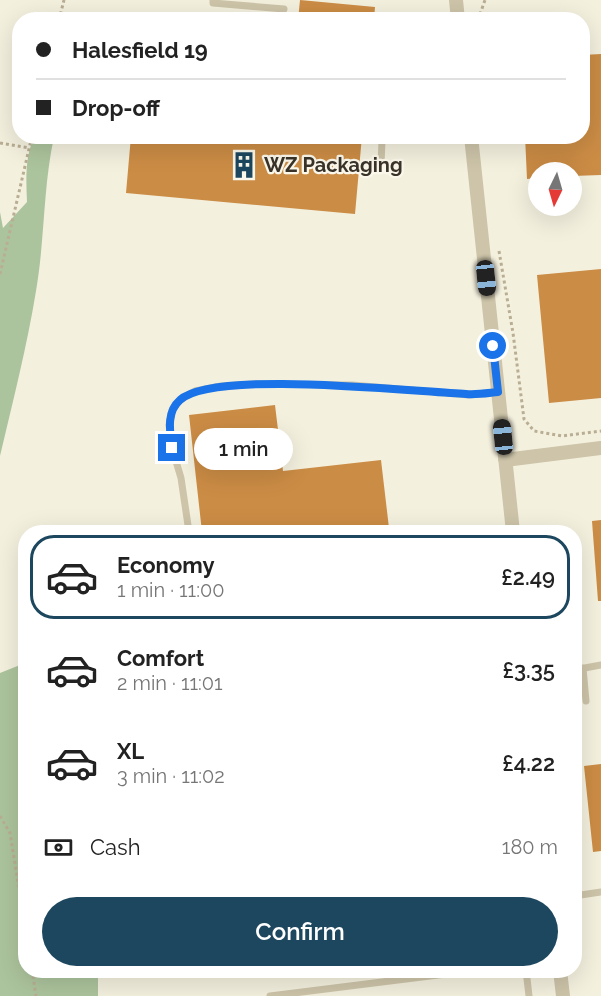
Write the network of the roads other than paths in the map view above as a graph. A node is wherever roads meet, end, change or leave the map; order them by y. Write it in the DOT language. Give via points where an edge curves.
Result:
graph roads {
  1 [pos="213,0"];
  2 [pos="284,9"];
  3 [pos="382,144"];
  4 [pos="472,144"];
  5 [pos="381,166"];
  6 [pos="498,392"];
  7 [pos="601,448"];
  8 [pos="505,460"];
  9 [pos="188,525"];
  10 [pos="512,525"];
  11 [pos="601,665"];
  12 [pos="583,668"];
  13 [pos="586,701"];
  14 [pos="601,892"];
  15 [pos="582,895"];
  16 [pos="414,978"];
  17 [pos="527,978"];
  18 [pos="561,978"];
  19 [pos="270,996"];
  20 [pos="529,996"];
  21 [pos="563,996"];
  1 -- 2 [label="lane"];
  3 -- 5 [label="lane"];
  4 -- 6 [label="street"];
  6 -- 8 [label="street"];
  6 -- 9 [label="lane" via="469,395 352,385 264,384 195,391 172,410 170,425"];
  7 -- 8 [label="street"];
  8 -- 10 [label="street"];
  11 -- 12 [label="lane"];
  12 -- 13 [label="lane"];
  14 -- 15 [label="lane"];
  16 -- 19 [label="lane"];
  17 -- 20 [label="lane"];
  18 -- 21 [label="street"];
}
